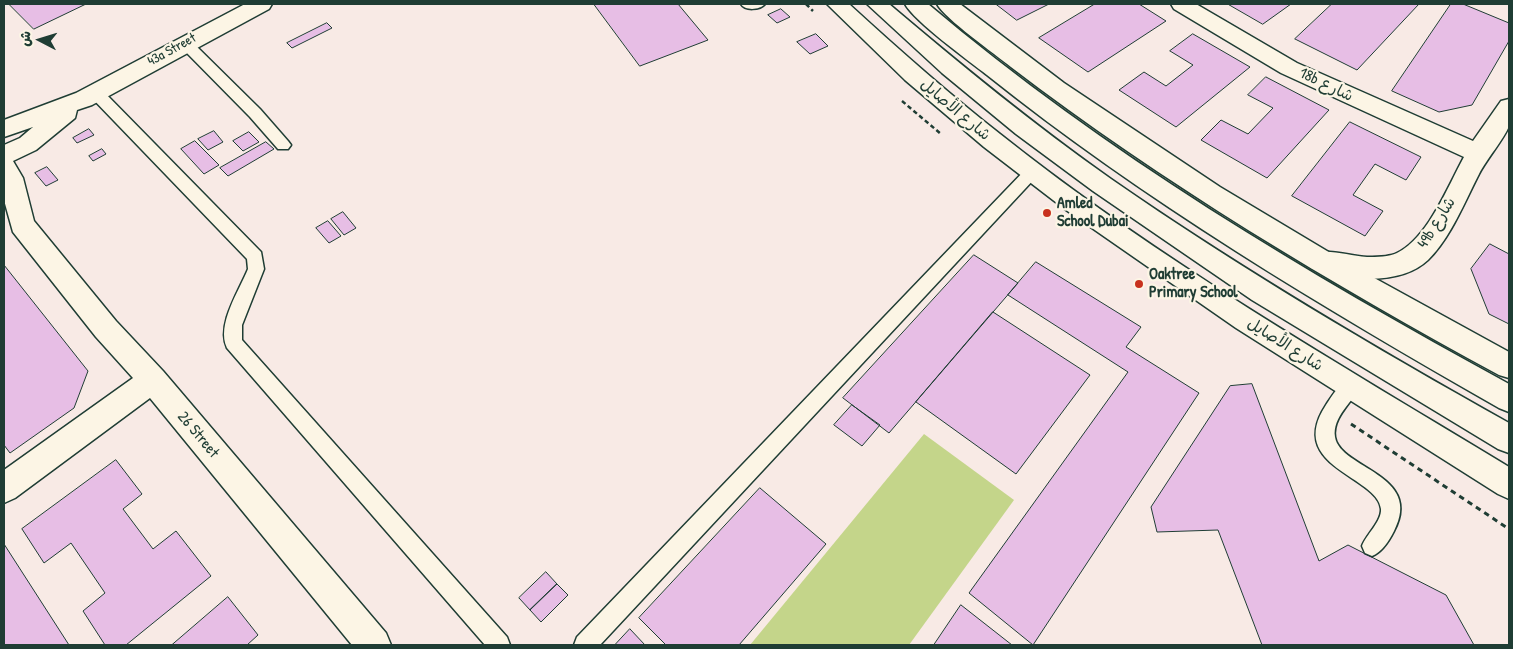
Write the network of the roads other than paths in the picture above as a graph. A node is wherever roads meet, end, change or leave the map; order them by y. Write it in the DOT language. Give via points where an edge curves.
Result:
graph roads {
  1 [pos="262,4"];
  2 [pos="747,4"];
  3 [pos="758,4"];
  4 [pos="837,4"];
  5 [pos="877,4"];
  6 [pos="915,4"];
  7 [pos="947,4"];
  8 [pos="1181,4"];
  9 [pos="185,43"];
  10 [pos="89,95"];
  11 [pos="1509,107"];
  12 [pos="4,129"];
  13 [pos="283,145"];
  14 [pos="1478,153"];
  15 [pos="4,155"];
  16 [pos="4,167"];
  17 [pos="1032,172"];
  18 [pos="13,220"];
  19 [pos="1320,261"];
  20 [pos="1509,366"];
  21 [pos="152,380"];
  22 [pos="1351,386"];
  23 [pos="1509,399"];
  24 [pos="1509,439"];
  25 [pos="6,483"];
  26 [pos="1509,484"];
  27 [pos="1372,546"];
  28 [pos="374,645"];
  29 [pos="499,645"];
  30 [pos="585,645"];
  1 -- 9 [label="street, 43a Street"];
  2 -- 3 [label="lane"];
  4 -- 17 [label="street, شارع الأصايل" via="918,78"];
  5 -- 24 [label="street" via="975,89 1037,137 1182,240 1364,355"];
  6 -- 23 [label="street" via="1047,109 1192,210 1367,318"];
  7 -- 19 [label="street" via="1095,116"];
  8 -- 14 [label="street, 18b شارع" via="1319,83"];
  9 -- 10 [label="street, 43a Street"];
  9 -- 13 [label="lane" via="251,108"];
  10 -- 12 [label="street, 43a Street"];
  10 -- 15 [label="street, 43a Street" via="38,136"];
  10 -- 29 [label="lane" via="255,257 256,269 233,324 233,343"];
  11 -- 14 [label="street, 49b شارع"];
  14 -- 19 [label="street, 49b شارع" via="1430,240 1417,254 1398,263 1375,268"];
  16 -- 18 [label="street, 26 Street" via="11,178"];
  17 -- 22 [label="street, شارع الأصايل" via="1210,298"];
  17 -- 30 [label="lane"];
  18 -- 21 [label="street, 26 Street"];
  19 -- 20 [label="street"];
  21 -- 25 [label="street"];
  21 -- 28 [label="street, 26 Street"];
  22 -- 26 [label="street, شارع الأصايل"];
  22 -- 27 [label="lane" via="1328,419 1325,430 1338,458 1389,499 1390,515"];
}
